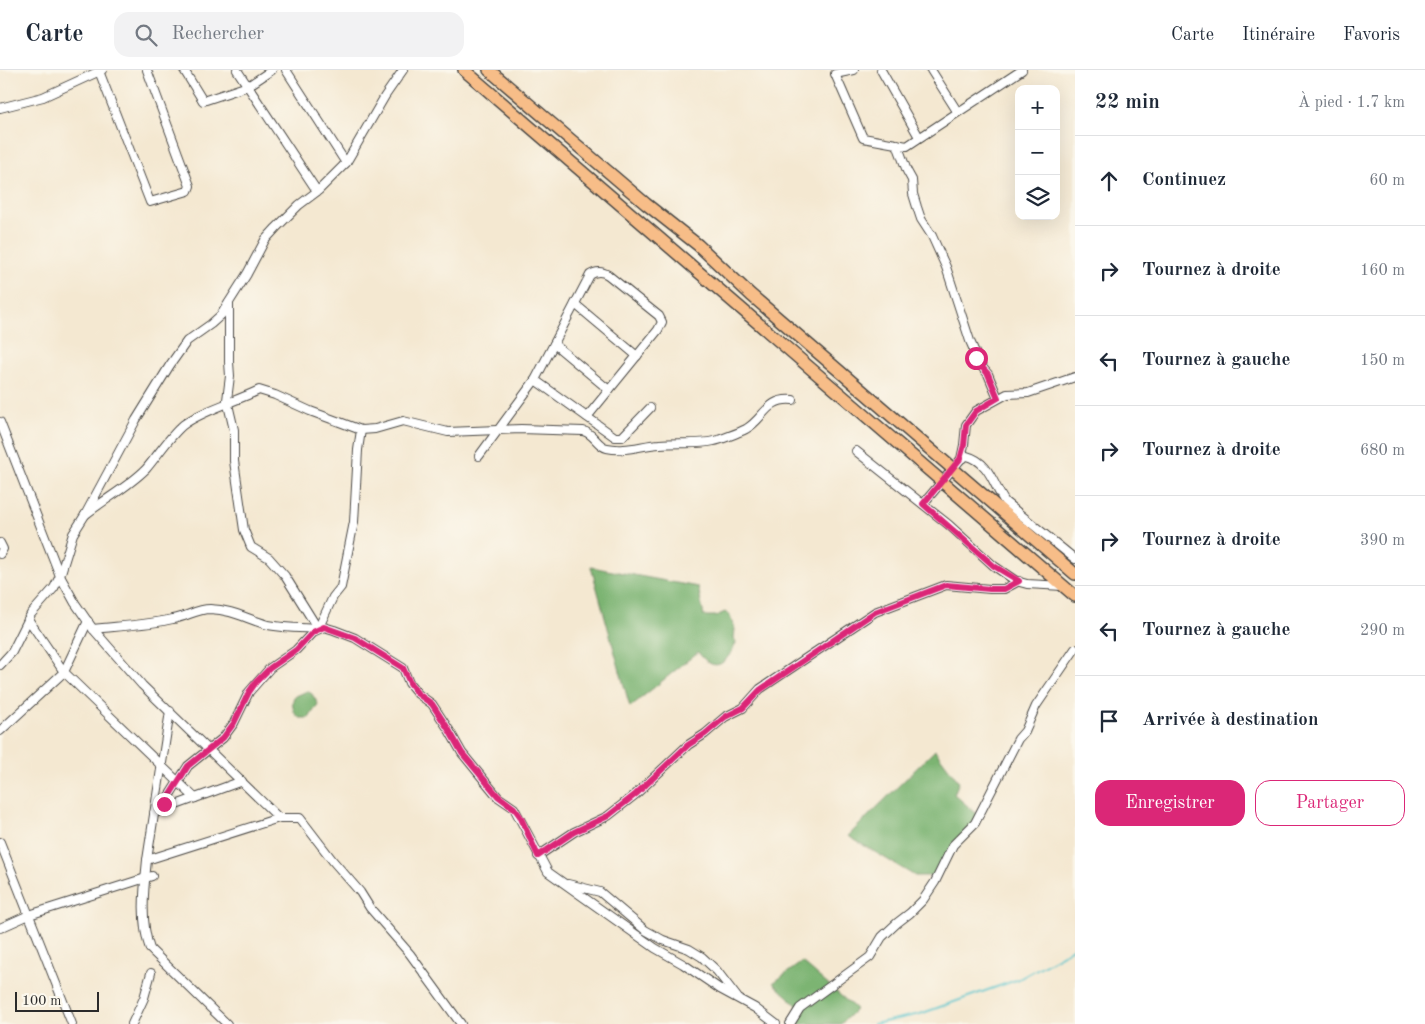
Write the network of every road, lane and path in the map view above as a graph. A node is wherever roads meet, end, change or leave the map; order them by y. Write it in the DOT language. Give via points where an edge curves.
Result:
graph roads {
  1 [pos="147,70"];
  2 [pos="184,70"];
  3 [pos="237,70"];
  4 [pos="272,70"];
  5 [pos="286,70"];
  6 [pos="403,70"];
  7 [pos="464,70"];
  8 [pos="489,70"];
  9 [pos="854,70"];
  10 [pos="881,70"];
  11 [pos="1021,70"];
  12 [pos="100,71"];
  13 [pos="934,71"];
  14 [pos="835,72"];
  15 [pos="248,86"];
  16 [pos="0,108"];
  17 [pos="957,111"];
  18 [pos="919,137"];
  19 [pos="897,144"];
  20 [pos="346,163"];
  21 [pos="317,191"];
  22 [pos="229,302"];
  23 [pos="575,304"];
  24 [pos="554,344"];
  25 [pos="637,356"];
  26 [pos="1075,377"];
  27 [pos="535,380"];
  28 [pos="609,390"];
  29 [pos="998,398"];
  30 [pos="793,400"];
  31 [pos="228,404"];
  32 [pos="650,408"];
  33 [pos="587,417"];
  34 [pos="0,422"];
  35 [pos="361,430"];
  36 [pos="498,430"];
  37 [pos="3,441"];
  38 [pos="856,451"];
  39 [pos="479,456"];
  40 [pos="957,464"];
  41 [pos="941,482"];
  42 [pos="923,504"];
  43 [pos="85,515"];
  44 [pos="0,543"];
  45 [pos="0,554"];
  46 [pos="1075,559"];
  47 [pos="1075,574"];
  48 [pos="60,576"];
  49 [pos="1019,581"];
  50 [pos="1063,586"];
  51 [pos="1075,596"];
  52 [pos="28,619"];
  53 [pos="88,621"];
  54 [pos="93,629"];
  55 [pos="318,629"];
  56 [pos="1075,649"];
  57 [pos="0,665"];
  58 [pos="64,672"];
  59 [pos="170,711"];
  60 [pos="0,731"];
  61 [pos="209,750"];
  62 [pos="162,767"];
  63 [pos="177,781"];
  64 [pos="242,781"];
  65 [pos="195,798"];
  66 [pos="164,804"];
  67 [pos="154,813"];
  68 [pos="279,818"];
  69 [pos="0,842"];
  70 [pos="538,856"];
  71 [pos="147,860"];
  72 [pos="149,877"];
  73 [pos="562,882"];
  74 [pos="29,915"];
  75 [pos="0,928"];
  76 [pos="151,973"];
  77 [pos="739,998"];
  78 [pos="72,1024"];
  79 [pos="132,1024"];
  80 [pos="227,1024"];
  81 [pos="460,1024"];
  82 [pos="776,1024"];
  83 [pos="790,1024"];
  1 -- 12 [label="street" via="190,186 188,191 150,202"];
  2 -- 15 [label="street" via="203,102"];
  3 -- 15 [label="street"];
  4 -- 15 [label="street"];
  5 -- 20 [label="street"];
  6 -- 20 [label="street"];
  7 -- 41 [label="highway"];
  8 -- 40 [label="highway" via="698,245 750,294"];
  9 -- 14 [label="street"];
  10 -- 18 [label="street"];
  11 -- 17 [label="street"];
  12 -- 16 [label="street" via="42,97"];
  13 -- 17 [label="street"];
  14 -- 19 [label="street" via="864,138"];
  15 -- 21 [label="street"];
  17 -- 18 [label="street"];
  18 -- 19 [label="street" via="907,146"];
  19 -- 29 [label="street" via="913,183 917,207 946,267 970,342"];
  20 -- 21 [label="street"];
  21 -- 22 [label="street" via="286,216 265,240"];
  22 -- 31 [label="street"];
  22 -- 43 [label="street" via="211,324 187,341 170,365"];
  23 -- 24 [label="street"];
  23 -- 25 [label="street"];
  23 -- 25 [label="street" via="590,275 599,272 608,275 658,316 661,326"];
  24 -- 27 [label="street"];
  24 -- 28 [label="street"];
  25 -- 28 [label="street"];
  26 -- 29 [label="street" via="1028,394 1007,394"];
  27 -- 33 [label="street"];
  27 -- 36 [label="street"];
  28 -- 33 [label="street"];
  29 -- 40 [label="street" via="976,411 966,425 964,445"];
  30 -- 36 [label="street" via="777,402 746,429 714,442 659,444 623,450 605,448 589,432 583,431"];
  31 -- 35 [label="street" via="259,390"];
  31 -- 43 [label="street" via="182,426 145,469 122,490"];
  31 -- 55 [label="street" via="234,430 234,461 244,530 251,547 269,558 285,576"];
  32 -- 33 [label="street" via="619,438"];
  34 -- 37 [label="street"];
  35 -- 36 [label="street" via="403,421 448,432"];
  35 -- 55 [label="street" via="354,522 341,587"];
  36 -- 39 [label="street"];
  37 -- 48 [label="street"];
  38 -- 42 [label="street"];
  40 -- 41 [label="street"];
  40 -- 46 [label="street" via="967,456 979,462 993,476 1006,502"];
  40 -- 47 [label="highway"];
  41 -- 42 [label="street"];
  41 -- 50 [label="highway"];
  42 -- 49 [label="street" via="994,566"];
  43 -- 48 [label="street" via="73,534"];
  44 -- 45 [label="street"];
  48 -- 52 [label="street"];
  48 -- 53 [label="street"];
  49 -- 50 [label="street"];
  49 -- 70 [label="street" via="1004,589 946,585 875,612 760,690 743,708 725,717 688,745 608,816 574,832"];
  50 -- 51 [label="highway"];
  52 -- 57 [label="street" via="12,652"];
  52 -- 58 [label="street"];
  53 -- 54 [label="street"];
  53 -- 58 [label="street"];
  54 -- 55 [label="street" via="170,620 209,609 230,610 271,626"];
  54 -- 59 [label="street" via="142,685"];
  55 -- 61 [label="street" via="256,682 234,723"];
  55 -- 70 [label="street" via="324,627 355,638 403,668 418,694 432,704 462,753 498,796 520,816"];
  56 -- 83 [label="street" via="1036,706 975,823 953,845 923,900 882,937 870,957 800,1008"];
  58 -- 60 [label="street"];
  58 -- 62 [label="street"];
  59 -- 61 [label="street"];
  59 -- 62 [label="street"];
  61 -- 63 [label="street" via="192,761"];
  61 -- 64 [label="street"];
  62 -- 63 [label="street"];
  62 -- 67 [label="street"];
  63 -- 65 [label="street"];
  63 -- 66 [label="street"];
  64 -- 65 [label="street"];
  64 -- 68 [label="street"];
  65 -- 67 [label="street"];
  67 -- 71 [label="street"];
  68 -- 71 [label="street"];
  68 -- 81 [label="street" via="300,818 410,954"];
  69 -- 74 [label="street"];
  70 -- 73 [label="street" via="548,872"];
  71 -- 72 [label="street"];
  72 -- 74 [label="street"];
  72 -- 80 [label="street" via="145,930 150,949"];
  73 -- 77 [label="street" via="655,948 720,990"];
  73 -- 77 [label="street" via="600,892 645,930 702,957"];
  74 -- 75 [label="street"];
  74 -- 78 [label="street"];
  76 -- 79 [label="street"];
  77 -- 82 [label="street"];
}
